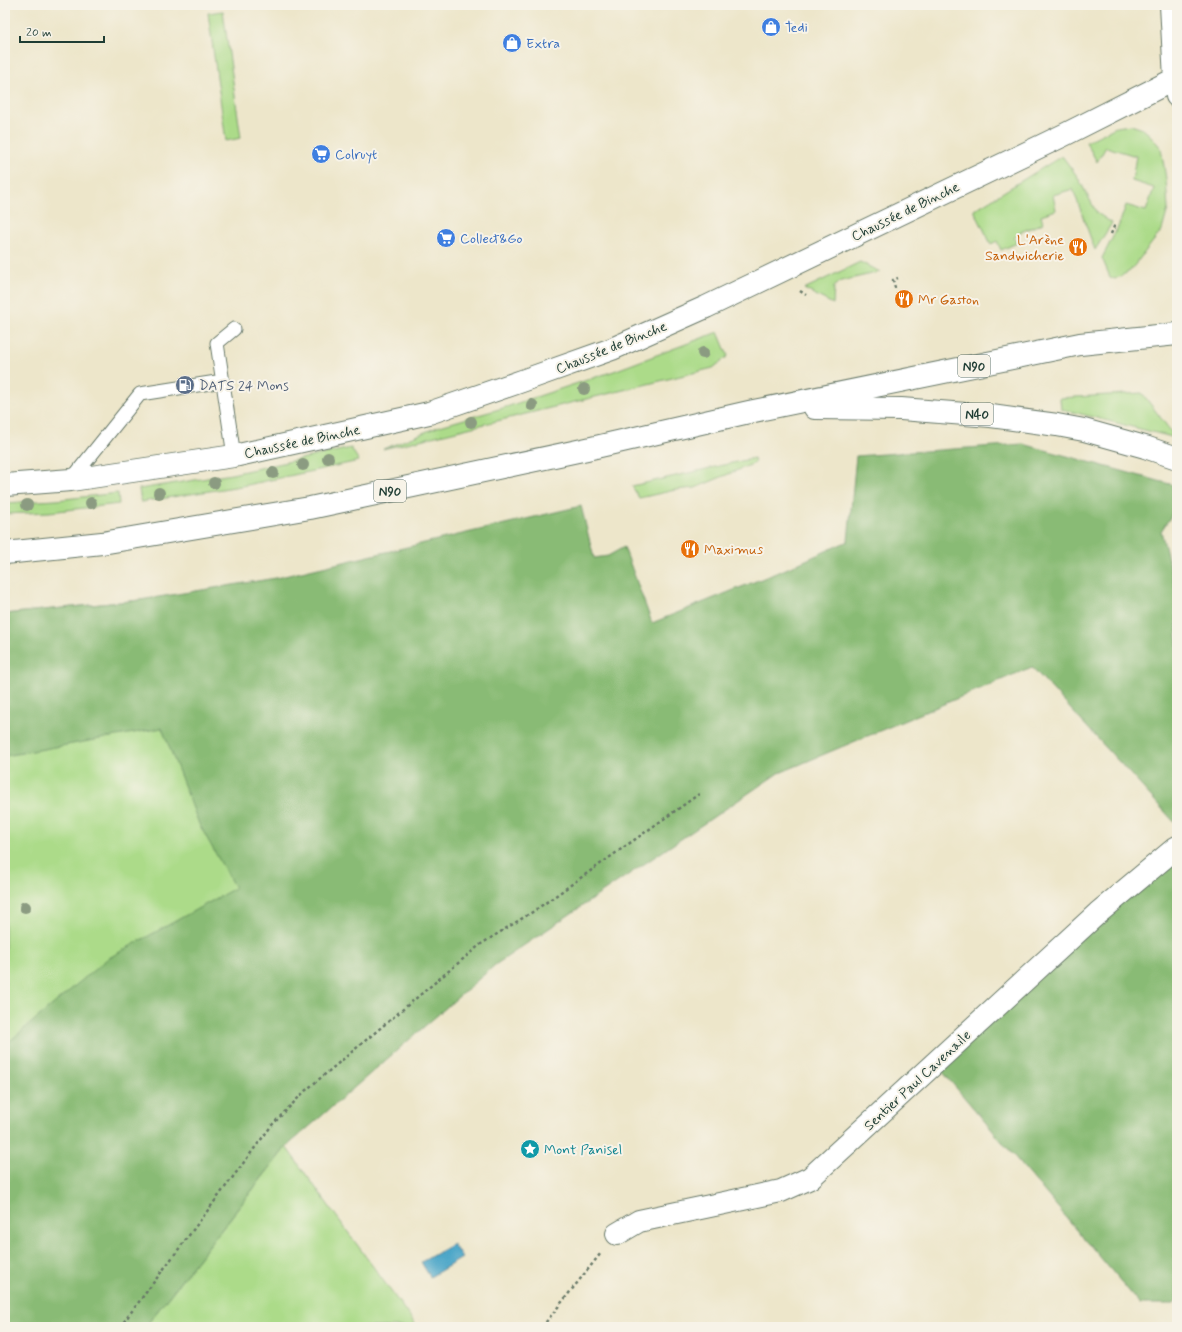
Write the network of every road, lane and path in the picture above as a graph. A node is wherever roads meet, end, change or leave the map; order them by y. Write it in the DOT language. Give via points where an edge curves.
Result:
graph roads {
  1 [pos="1171,5"];
  2 [pos="1176,88"];
  3 [pos="1115,224"];
  4 [pos="1111,234"];
  5 [pos="898,278"];
  6 [pos="895,288"];
  7 [pos="234,329"];
  8 [pos="1177,334"];
  9 [pos="223,381"];
  10 [pos="772,407"];
  11 [pos="234,456"];
  12 [pos="1177,458"];
  13 [pos="71,480"];
  14 [pos="5,484"];
  15 [pos="5,553"];
  16 [pos="699,794"];
  17 [pos="1177,847"];
  18 [pos="617,1234"];
  19 [pos="120,1327"];
  20 [pos="542,1327"];
  1 -- 2 [label="street"];
  2 -- 11 [label="street, Chaussée de Binche" via="1064,135 706,307 612,349 428,413"];
  3 -- 4 [label="path"];
  5 -- 6 [label="path" via="893,280"];
  7 -- 9 [label="lane" via="217,343"];
  8 -- 10 [label="street, N90" via="1080,344"];
  9 -- 11 [label="lane"];
  9 -- 13 [label="lane" via="140,394"];
  10 -- 12 [label="street, N40" via="901,409 991,416 1084,430"];
  10 -- 15 [label="street, N90" via="310,508 102,543"];
  11 -- 13 [label="street, Chaussée de Binche"];
  13 -- 14 [label="street, Chaussée de Binche"];
  16 -- 19 [label="path" via="534,911 481,944 305,1091 272,1125"];
  17 -- 18 [label="street, Sentier Paul Cavenaile" via="1098,913 810,1178 781,1191 639,1221"];
  18 -- 20 [label="path"];
}
